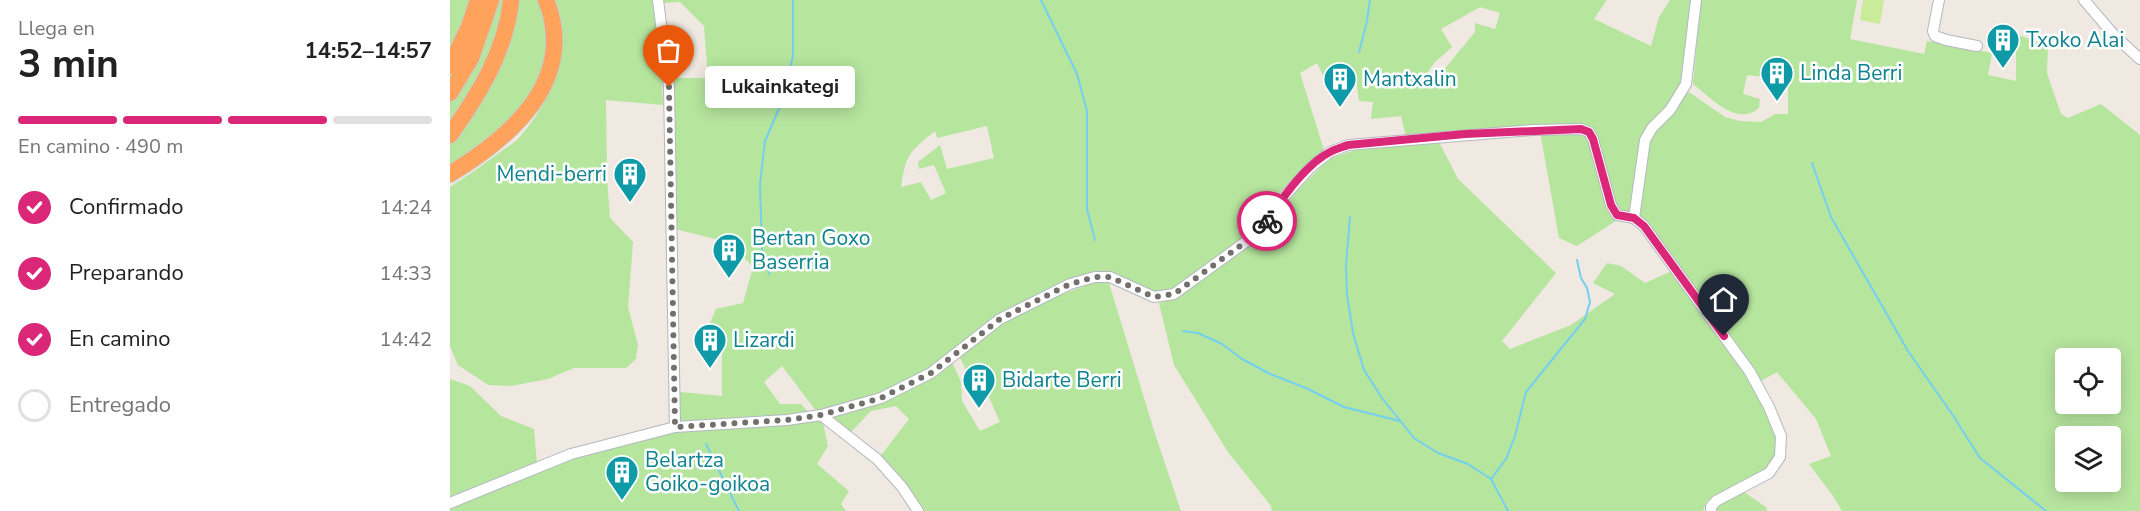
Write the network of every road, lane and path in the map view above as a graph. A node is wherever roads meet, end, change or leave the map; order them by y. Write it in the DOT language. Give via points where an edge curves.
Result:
graph roads {
  1 [pos="478,0"];
  2 [pos="491,0"];
  3 [pos="511,0"];
  4 [pos="546,0"];
  5 [pos="658,0"];
  6 [pos="1696,0"];
  7 [pos="1939,0"];
  8 [pos="2084,0"];
  9 [pos="1977,46"];
  10 [pos="2140,59"];
  11 [pos="450,66"];
  12 [pos="450,93"];
  13 [pos="450,135"];
  14 [pos="450,174"];
  15 [pos="1634,218"];
  16 [pos="821,415"];
  17 [pos="675,427"];
  18 [pos="450,503"];
  19 [pos="918,511"];
  20 [pos="1711,511"];
  1 -- 11 [label="highway"];
  2 -- 12 [label="highway" via="471,57"];
  3 -- 13 [label="highway" via="501,48 480,93"];
  4 -- 14 [label="highway" via="554,41 553,58 542,89 512,130"];
  5 -- 17 [label="street" via="669,87"];
  6 -- 15 [label="street" via="1686,84 1645,140"];
  7 -- 9 [label="street" via="1935,36"];
  8 -- 10 [label="street"];
  15 -- 16 [label="street" via="1617,215 1611,205 1593,139 1581,129 1348,145 1330,152 1311,167 1281,200 1262,230 1174,294 1154,297 1110,277 1070,284 1000,319 931,373 881,398"];
  15 -- 20 [label="street" via="1644,226 1750,372 1781,436 1780,457 1769,473 1716,501"];
  16 -- 17 [label="street"];
  16 -- 19 [label="street" via="877,459"];
  17 -- 18 [label="street" via="572,454"];
}
